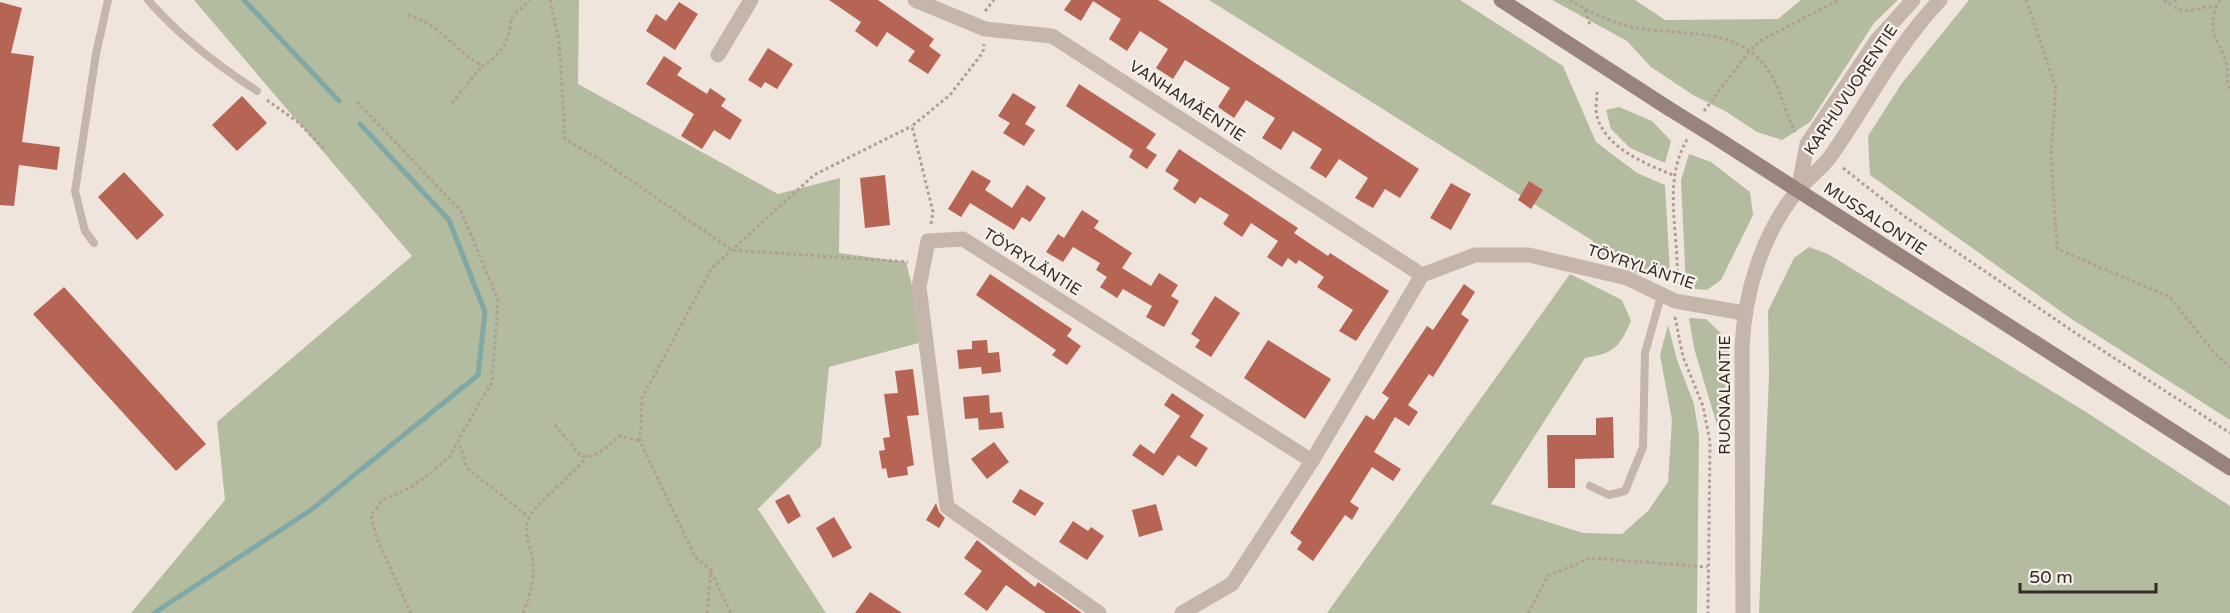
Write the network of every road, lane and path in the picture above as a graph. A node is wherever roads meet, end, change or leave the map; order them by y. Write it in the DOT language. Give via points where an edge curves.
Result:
graph roads {
  1 [pos="108,0"];
  2 [pos="148,0"];
  3 [pos="530,0"];
  4 [pos="550,0"];
  5 [pos="751,0"];
  6 [pos="915,0"];
  7 [pos="1501,0"];
  8 [pos="1570,0"];
  9 [pos="1839,0"];
  10 [pos="1913,0"];
  11 [pos="1940,0"];
  12 [pos="2026,0"];
  13 [pos="2178,0"];
  14 [pos="2220,0"];
  15 [pos="2166,1"];
  16 [pos="2217,6"];
  17 [pos="1585,10"];
  18 [pos="408,15"];
  19 [pos="1590,25"];
  20 [pos="985,29"];
  21 [pos="1750,50"];
  22 [pos="718,55"];
  23 [pos="482,66"];
  24 [pos="2230,90"];
  25 [pos="257,91"];
  26 [pos="1597,92"];
  27 [pos="357,102"];
  28 [pos="452,103"];
  29 [pos="1701,116"];
  30 [pos="912,126"];
  31 [pos="1691,133"];
  32 [pos="1807,144"];
  33 [pos="324,148"];
  34 [pos="1829,159"];
  35 [pos="1673,175"];
  36 [pos="1798,191"];
  37 [pos="928,241"];
  38 [pos="94,243"];
  39 [pos="732,250"];
  40 [pos="924,261"];
  41 [pos="1422,275"];
  42 [pos="1668,299"];
  43 [pos="1744,313"];
  44 [pos="2230,367"];
  45 [pos="555,425"];
  46 [pos="2230,433"];
  47 [pos="458,440"];
  48 [pos="640,441"];
  49 [pos="586,457"];
  50 [pos="1312,461"];
  51 [pos="2230,468"];
  52 [pos="1590,486"];
  53 [pos="529,517"];
  54 [pos="1708,567"];
  55 [pos="711,570"];
  56 [pos="411,613"];
  57 [pos="523,613"];
  58 [pos="707,613"];
  59 [pos="731,613"];
  60 [pos="1099,613"];
  61 [pos="1182,613"];
  62 [pos="1528,613"];
  63 [pos="1708,613"];
  64 [pos="1743,613"];
  1 -- 38 [label="lane" via="75,191 86,231"];
  2 -- 25 [label="lane" via="198,48"];
  3 -- 23 [label="path" via="511,18 510,32 495,59"];
  4 -- 39 [label="path" via="559,40 565,139"];
  5 -- 22 [label="street"];
  6 -- 20 [label="street, VANHAMÄENTIE"];
  7 -- 36 [label="main road, MUSSALONTIE, bridge"];
  8 -- 17 [label="path"];
  9 -- 21 [label="path"];
  10 -- 32 [label="street, KARHUVUORENTIE" via="1877,40"];
  11 -- 34 [label="street, KARHUVUORENTIE" via="1883,73"];
  12 -- 44 [label="path" via="2056,88 2051,153 2057,249 2170,297"];
  13 -- 15 [label="path"];
  14 -- 16 [label="path"];
  15 -- 16 [label="path" via="2173,8 2190,13"];
  16 -- 24 [label="path" via="2211,19 2218,48 2227,64"];
  17 -- 19 [label="path"];
  17 -- 21 [label="path" via="1628,26 1717,35"];
  18 -- 23 [label="path" via="446,36"];
  20 -- 30 [label="path" via="983,52 950,95"];
  20 -- 41 [label="street, VANHAMÄENTIE" via="1052,36"];
  21 -- 29 [label="path"];
  21 -- 32 [label="path" via="1769,72 1795,134"];
  23 -- 28 [label="path"];
  25 -- 33 [label="path"];
  26 -- 35 [label="path" via="1597,115 1612,140 1648,165"];
  27 -- 47 [label="path" via="461,211 498,300 492,382"];
  30 -- 37 [label="path" via="933,212"];
  30 -- 39 [label="path" via="814,175"];
  31 -- 35 [label="path" via="1680,151"];
  32 -- 36 [label="street, KARHUVUORENTIE"];
  34 -- 36 [label="street, KARHUVUORENTIE"];
  34 -- 46 [label="path" via="1904,216"];
  35 -- 42 [label="path" via="1677,275"];
  36 -- 43 [label="street, RUONALANTIE" via="1770,236 1755,270"];
  36 -- 51 [label="main road, MUSSALONTIE"];
  37 -- 40 [label="street"];
  37 -- 50 [label="street, TÖYRYLÄNTIE" via="963,239"];
  39 -- 40 [label="path"];
  39 -- 48 [label="path" via="711,269 642,398"];
  40 -- 60 [label="street" via="919,287 947,507"];
  41 -- 42 [label="street, TÖYRYLÄNTIE" via="1475,255 1529,255 1627,278"];
  41 -- 50 [label="street"];
  42 -- 43 [label="street, TÖYRYLÄNTIE"];
  42 -- 52 [label="lane" via="1645,353 1643,447 1637,465 1625,491 1609,495"];
  42 -- 54 [label="path" via="1683,357 1703,406 1710,442"];
  43 -- 64 [label="street, RUONALANTIE"];
  45 -- 49 [label="path" via="580,456"];
  47 -- 53 [label="path" via="467,468"];
  47 -- 56 [label="path" via="451,455 431,473 383,500 371,515 377,539"];
  48 -- 49 [label="path" via="620,436"];
  48 -- 55 [label="path" via="695,556"];
  49 -- 53 [label="path" via="576,472"];
  50 -- 61 [label="street" via="1232,584"];
  53 -- 57 [label="path" via="526,540 533,563 532,587"];
  54 -- 62 [label="path" via="1590,558 1548,576"];
  54 -- 63 [label="path"];
  55 -- 58 [label="path"];
  55 -- 59 [label="path"];
}
